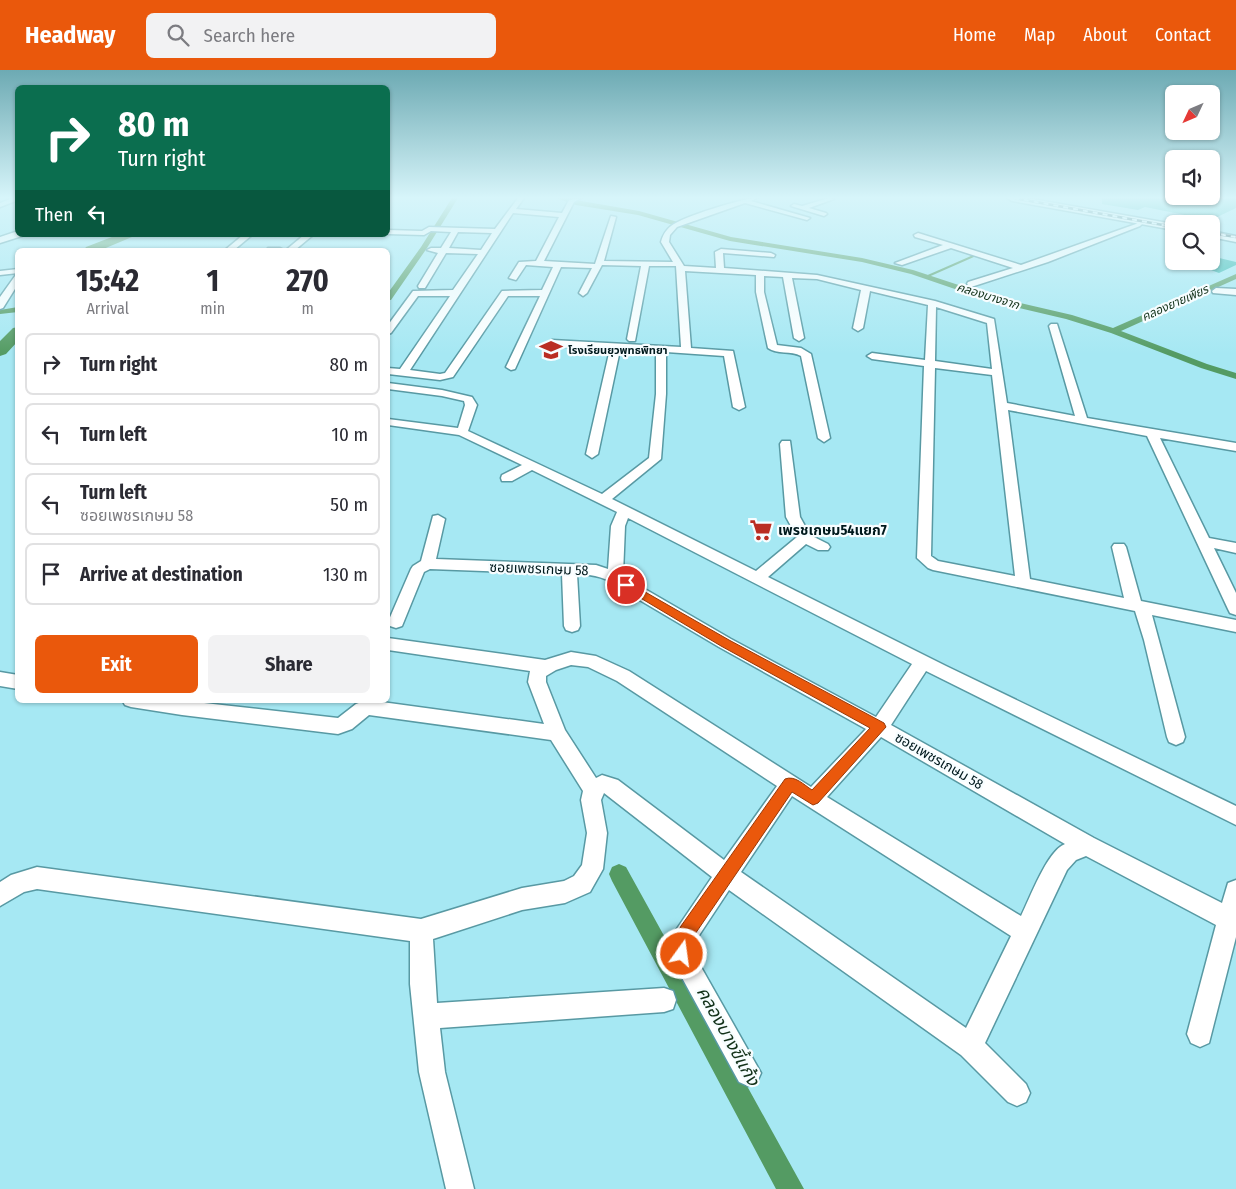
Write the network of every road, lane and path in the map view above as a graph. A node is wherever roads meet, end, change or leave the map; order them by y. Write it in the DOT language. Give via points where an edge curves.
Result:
graph roads {
  1 [pos="434,250"];
  2 [pos="546,250"];
  3 [pos="602,250"];
  4 [pos="670,250"];
  5 [pos="937,250"];
  6 [pos="967,250"];
  7 [pos="1071,250"];
  8 [pos="444,251"];
  9 [pos="483,252"];
  10 [pos="770,255"];
  11 [pos="539,263"];
  12 [pos="900,263"];
  13 [pos="645,264"];
  14 [pos="558,265"];
  15 [pos="597,265"];
  16 [pos="680,266"];
  17 [pos="1019,267"];
  18 [pos="15,271"];
  19 [pos="720,271"];
  20 [pos="0,273"];
  21 [pos="760,274"];
  22 [pos="787,275"];
  23 [pos="513,278"];
  24 [pos="15,282"];
  25 [pos="971,284"];
  26 [pos="422,286"];
  27 [pos="866,288"];
  28 [pos="878,291"];
  29 [pos="1216,291"];
  30 [pos="1236,292"];
  31 [pos="457,293"];
  32 [pos="546,293"];
  33 [pos="583,293"];
  34 [pos="898,295"];
  35 [pos="863,301"];
  36 [pos="932,303"];
  37 [pos="0,306"];
  38 [pos="897,308"];
  39 [pos="391,321"];
  40 [pos="1054,326"];
  41 [pos="858,328"];
  42 [pos="799,338"];
  43 [pos="632,339"];
  44 [pos="552,343"];
  45 [pos="615,348"];
  46 [pos="661,349"];
  47 [pos="686,350"];
  48 [pos="872,356"];
  49 [pos="929,364"];
  50 [pos="511,367"];
  51 [pos="390,371"];
  52 [pos="404,373"];
  53 [pos="998,373"];
  54 [pos="390,386"];
  55 [pos="1002,406"];
  56 [pos="738,407"];
  57 [pos="1082,421"];
  58 [pos="390,422"];
  59 [pos="462,432"];
  60 [pos="1152,433"];
  61 [pos="824,438"];
  62 [pos="786,444"];
  63 [pos="1236,447"];
  64 [pos="592,454"];
  65 [pos="532,465"];
  66 [pos="507,478"];
  67 [pos="603,500"];
  68 [pos="624,511"];
  69 [pos="438,519"];
  70 [pos="804,538"];
  71 [pos="1206,542"];
  72 [pos="823,547"];
  73 [pos="1119,547"];
  74 [pos="1236,548"];
  75 [pos="428,564"];
  76 [pos="569,570"];
  77 [pos="615,576"];
  78 [pos="757,578"];
  79 [pos="1023,582"];
  80 [pos="1137,606"];
  81 [pos="1236,609"];
  82 [pos="396,622"];
  83 [pos="572,626"];
  84 [pos="1236,626"];
  85 [pos="390,644"];
  86 [pos="923,662"];
  87 [pos="546,667"];
  88 [pos="0,679"];
  89 [pos="15,682"];
  90 [pos="172,703"];
  91 [pos="185,704"];
  92 [pos="367,704"];
  93 [pos="879,727"];
  94 [pos="556,733"];
  95 [pos="1176,737"];
  96 [pos="790,783"];
  97 [pos="594,790"];
  98 [pos="813,799"];
  99 [pos="1236,816"];
  100 [pos="1087,845"];
  101 [pos="725,874"];
  102 [pos="1236,891"];
  103 [pos="0,895"];
  104 [pos="1232,921"];
  105 [pos="421,931"];
  106 [pos="1026,932"];
  107 [pos="664,1000"];
  108 [pos="426,1016"];
  109 [pos="1200,1034"];
  110 [pos="970,1046"];
  111 [pos="748,1073"];
  112 [pos="1017,1093"];
  113 [pos="460,1189"];
  1 -- 8 [label="street"];
  2 -- 11 [label="street"];
  3 -- 15 [label="street"];
  4 -- 16 [label="street"];
  5 -- 12 [label="street"];
  6 -- 17 [label="street"];
  7 -- 17 [label="street"];
  8 -- 9 [label="street"];
  8 -- 26 [label="street"];
  9 -- 31 [label="street"];
  10 -- 19 [label="street" via="721,251"];
  11 -- 14 [label="street"];
  11 -- 23 [label="street" via="522,264"];
  13 -- 15 [label="street"];
  13 -- 16 [label="street"];
  13 -- 43 [label="street"];
  14 -- 15 [label="street"];
  14 -- 32 [label="street"];
  15 -- 33 [label="street"];
  16 -- 19 [label="street"];
  16 -- 47 [label="street"];
  17 -- 25 [label="street"];
  18 -- 20 [label="street"];
  19 -- 21 [label="street"];
  21 -- 22 [label="street"];
  21 -- 61 [label="street" via="760,292 773,348 798,350 806,354"];
  22 -- 27 [label="street" via="816,277"];
  22 -- 42 [label="street"];
  24 -- 37 [label="street"];
  27 -- 28 [label="street"];
  27 -- 35 [label="street"];
  28 -- 34 [label="street"];
  28 -- 35 [label="street" via="876,304"];
  29 -- 30 [label="street"];
  31 -- 39 [label="street" via="416,293"];
  31 -- 52 [label="street"];
  32 -- 50 [label="street"];
  32 -- 52 [label="street" via="505,293 449,375"];
  34 -- 36 [label="street"];
  34 -- 38 [label="street"];
  35 -- 41 [label="street"];
  36 -- 49 [label="street"];
  36 -- 53 [label="street" via="991,322"];
  40 -- 57 [label="street"];
  44 -- 45 [label="street"];
  45 -- 46 [label="street"];
  45 -- 64 [label="street"];
  46 -- 47 [label="street"];
  46 -- 67 [label="street" via="656,459"];
  47 -- 56 [label="street" via="729,353"];
  48 -- 49 [label="street"];
  49 -- 53 [label="street"];
  49 -- 79 [label="street" via="924,558 933,565"];
  51 -- 52 [label="street"];
  53 -- 55 [label="street"];
  54 -- 59 [label="street" via="468,399 471,405"];
  55 -- 57 [label="street"];
  55 -- 79 [label="street"];
  57 -- 60 [label="street"];
  58 -- 59 [label="street"];
  59 -- 65 [label="street"];
  60 -- 63 [label="street"];
  60 -- 71 [label="street"];
  62 -- 70 [label="street" via="793,517"];
  65 -- 66 [label="street"];
  65 -- 67 [label="street"];
  67 -- 68 [label="street"];
  68 -- 77 [label="street" via="618,526"];
  68 -- 78 [label="street"];
  69 -- 75 [label="street"];
  70 -- 72 [label="street"];
  70 -- 78 [label="street"];
  71 -- 74 [label="street"];
  71 -- 81 [label="street"];
  73 -- 80 [label="street"];
  75 -- 76 [label="street, ซอยเพชรเกษม 58"];
  75 -- 82 [label="street" via="418,569"];
  76 -- 77 [label="street, ซอยเพชรเกษม 58" via="596,570"];
  76 -- 83 [label="street"];
  77 -- 93 [label="street, ซอยเพชรเกษม 58" via="725,643"];
  78 -- 86 [label="street"];
  79 -- 80 [label="street"];
  80 -- 84 [label="street"];
  80 -- 95 [label="street" via="1152,640"];
  85 -- 87 [label="street"];
  86 -- 93 [label="street"];
  86 -- 99 [label="street"];
  87 -- 94 [label="street" via="538,673 537,682"];
  87 -- 96 [label="street" via="565,658 593,660"];
  88 -- 89 [label="street"];
  90 -- 91 [label="street"];
  91 -- 92 [label="street" via="338,726"];
  92 -- 94 [label="street"];
  93 -- 98 [label="street"];
  93 -- 100 [label="street, ซอยเพชรเกษม 58"];
  94 -- 97 [label="street"];
  96 -- 98 [label="street"];
  96 -- 101 [label="street"];
  97 -- 101 [label="street" via="602,784 611,786"];
  97 -- 105 [label="street" via="591,800 596,842 592,869 582,884 565,892 522,899"];
  98 -- 106 [label="street"];
  100 -- 104 [label="street, ซอยเพชรเกษม 58"];
  100 -- 106 [label="street" via="1068,853 1059,863"];
  101 -- 110 [label="street"];
  101 -- 111 [label="street" via="680,944 682,954"];
  102 -- 104 [label="street"];
  103 -- 105 [label="street" via="19,882 37,878"];
  104 -- 109 [label="street"];
  105 -- 108 [label="street"];
  106 -- 110 [label="street"];
  107 -- 108 [label="street"];
  108 -- 113 [label="street" via="432,1072"];
  110 -- 112 [label="street"];
}
